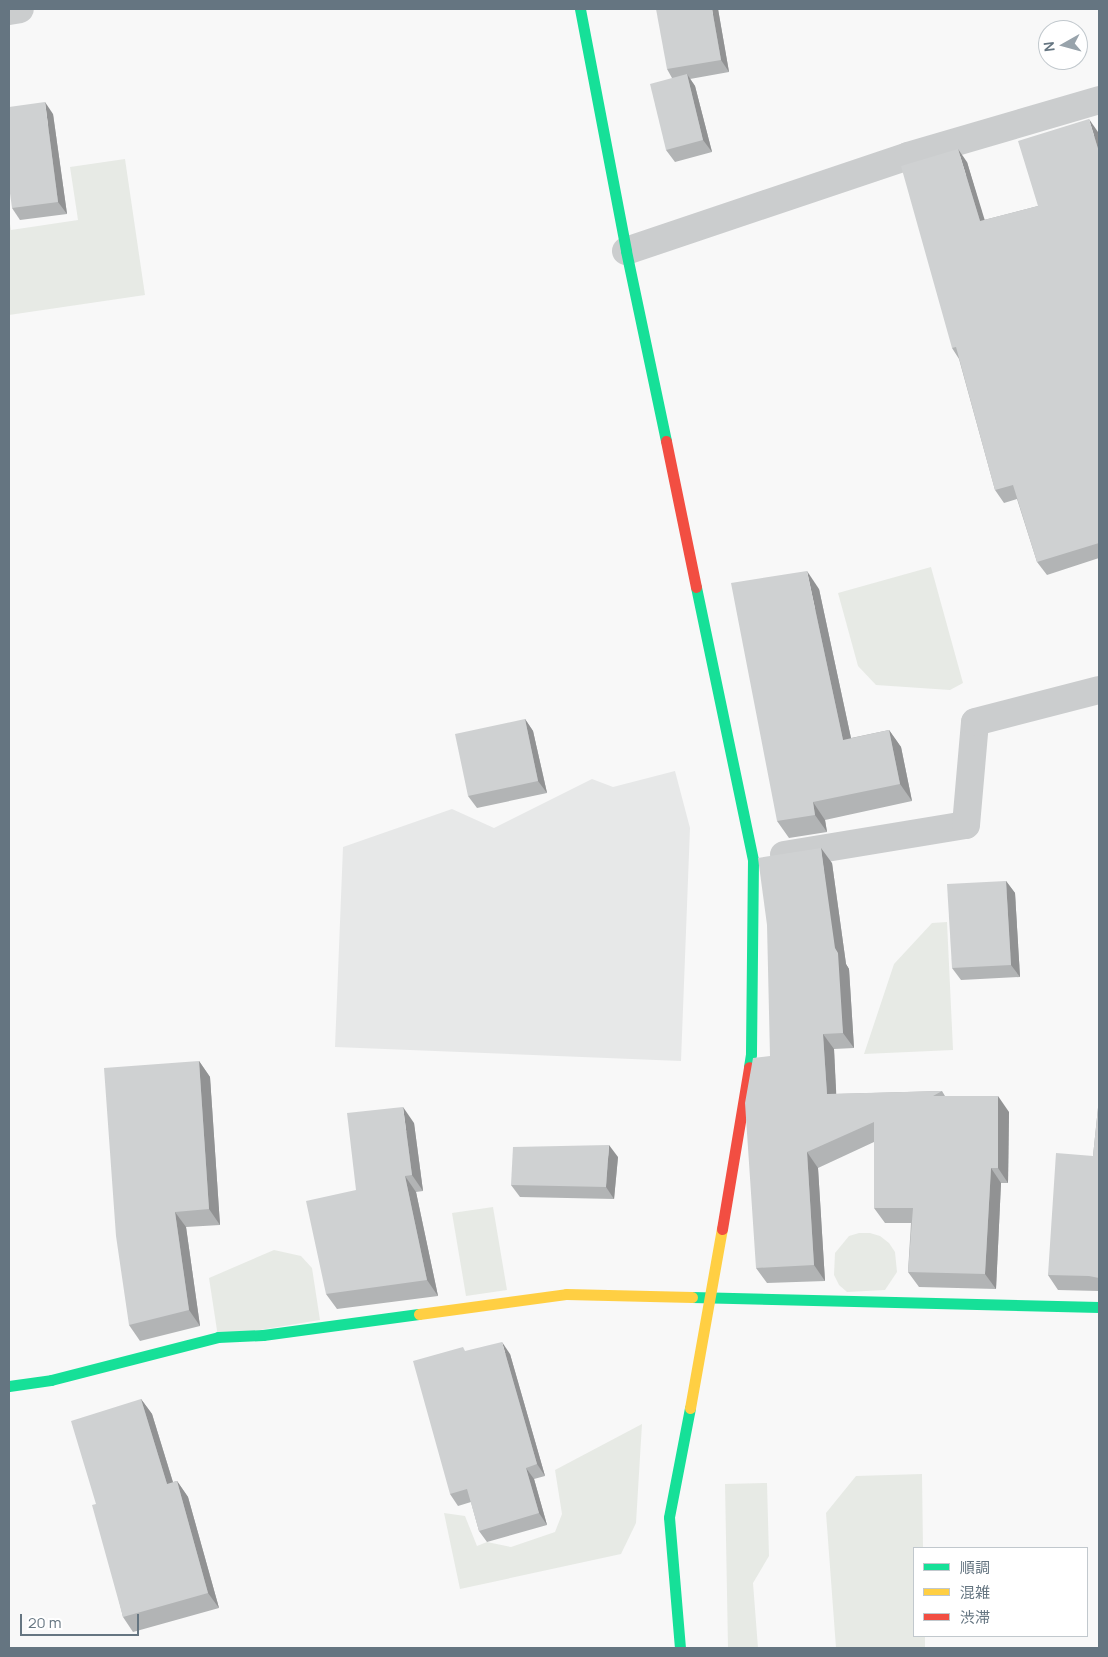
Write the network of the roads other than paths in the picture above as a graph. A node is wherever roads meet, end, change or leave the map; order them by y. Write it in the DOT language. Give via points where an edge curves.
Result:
graph roads {
  1 [pos="20,9"];
  2 [pos="580,9"];
  3 [pos="9,11"];
  4 [pos="1099,100"];
  5 [pos="626,251"];
  6 [pos="1099,690"];
  7 [pos="752,860"];
  8 [pos="711,1298"];
  9 [pos="1099,1307"];
  10 [pos="9,1386"];
  11 [pos="680,1648"];
  1 -- 3 [label="street"];
  2 -- 5 [label="street"];
  4 -- 5 [label="street" via="908,156"];
  5 -- 7 [label="street"];
  6 -- 7 [label="street" via="975,722 966,825"];
  7 -- 8 [label="street" via="751,1054"];
  8 -- 9 [label="street"];
  8 -- 10 [label="street" via="566,1294 263,1335 218,1337 51,1380"];
  8 -- 11 [label="street" via="669,1517"];
}
